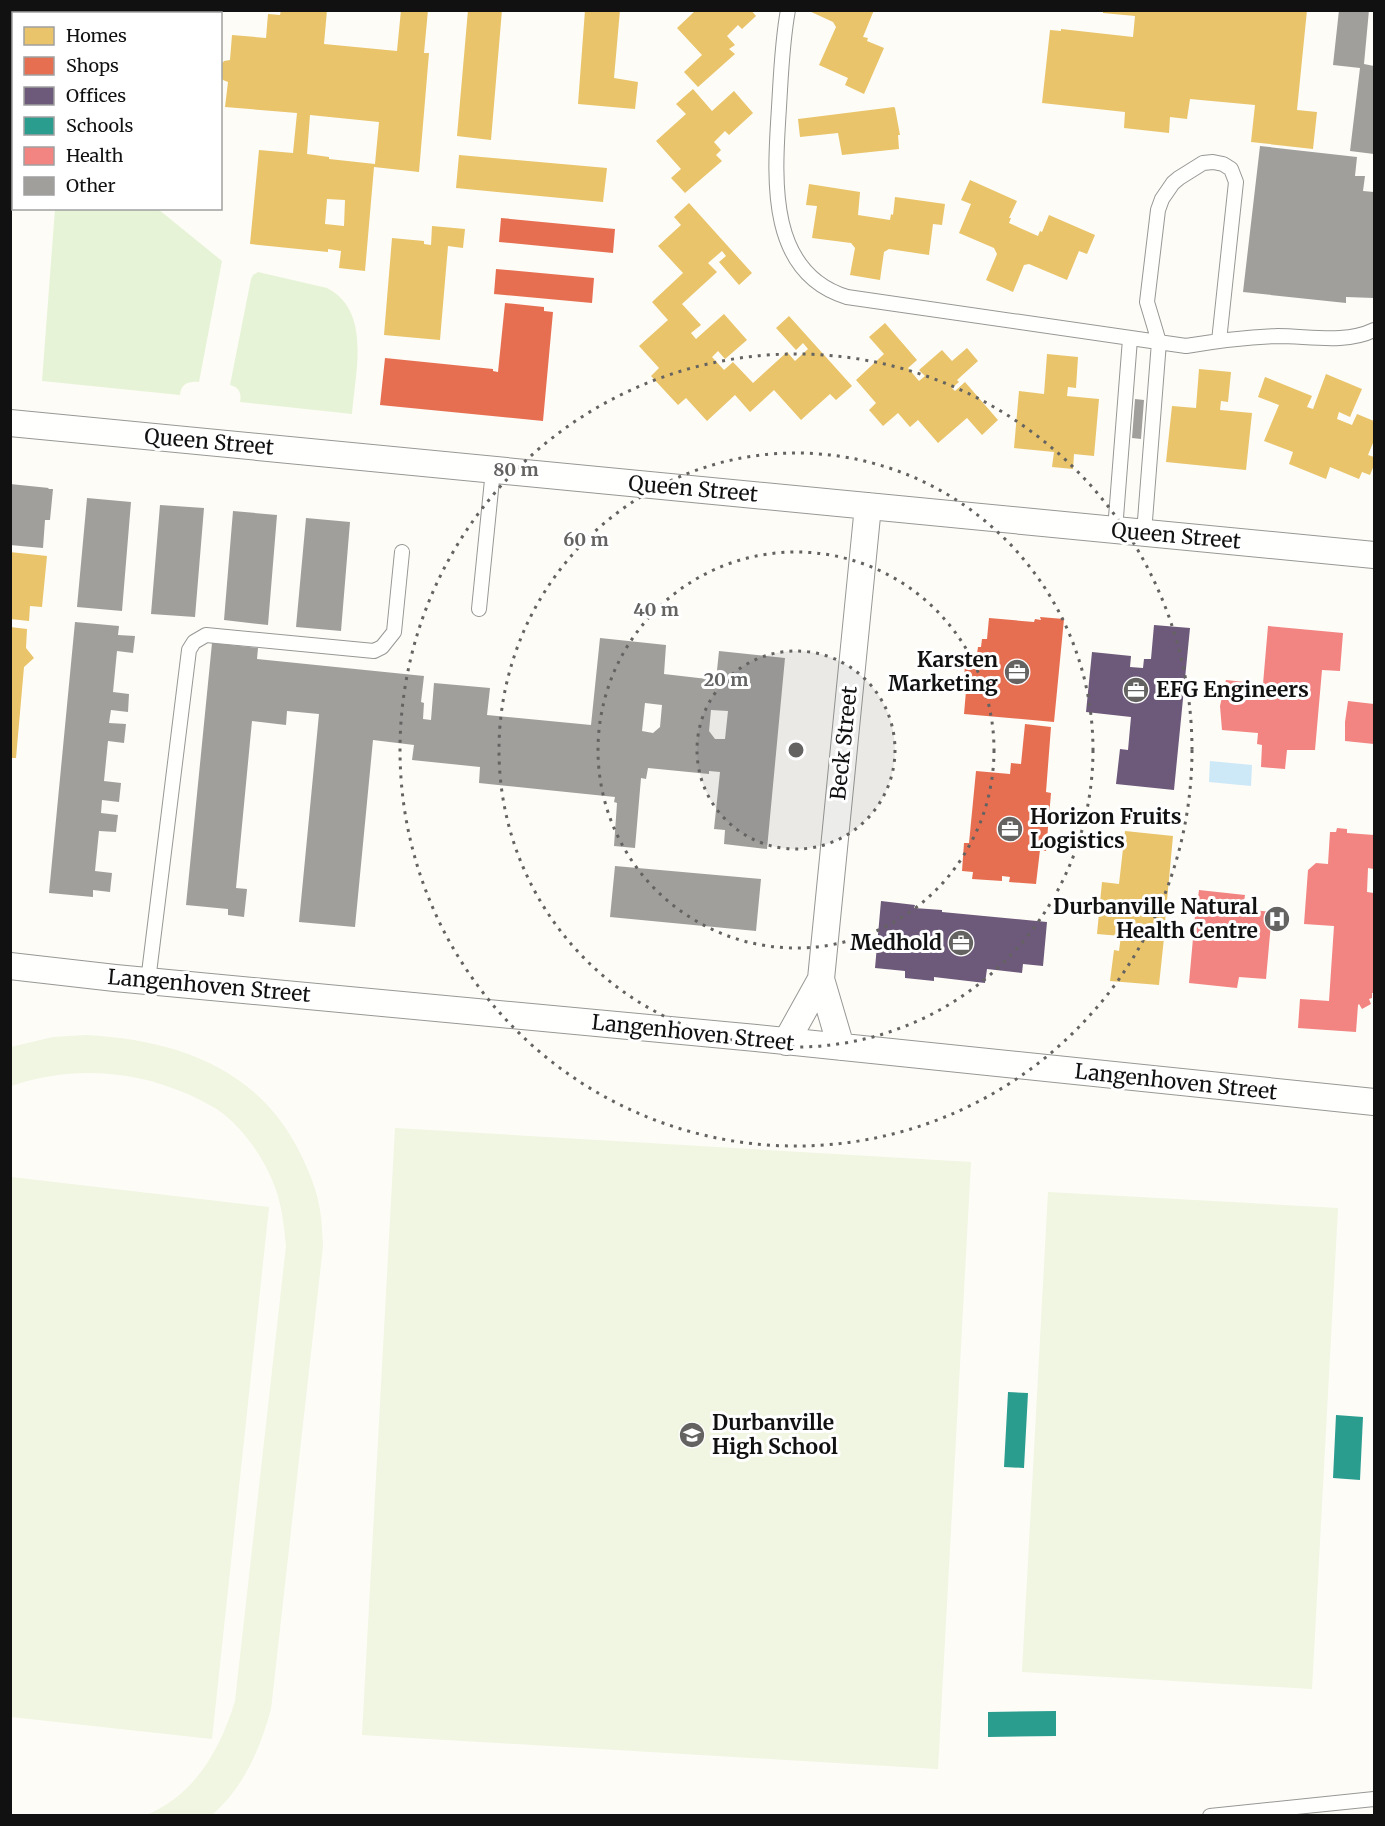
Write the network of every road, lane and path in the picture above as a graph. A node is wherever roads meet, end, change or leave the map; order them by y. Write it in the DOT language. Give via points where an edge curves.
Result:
graph roads {
  1 [pos="788,10"];
  2 [pos="1374,330"];
  3 [pos="1130,339"];
  4 [pos="1219,341"];
  5 [pos="1159,342"];
  6 [pos="10,423"];
  7 [pos="493,470"];
  8 [pos="868,506"];
  9 [pos="1115,530"];
  10 [pos="1144,532"];
  11 [pos="402,552"];
  12 [pos="1374,555"];
  13 [pos="479,609"];
  14 [pos="10,966"];
  15 [pos="821,980"];
  16 [pos="148,981"];
  17 [pos="786,1042"];
  18 [pos="841,1047"];
  19 [pos="1374,1102"];
  20 [pos="1374,1799"];
  21 [pos="1210,1815"];
  1 -- 3 [label="lane" via="775,170 785,236 811,277 831,292 847,297"];
  2 -- 4 [label="lane" via="1345,338 1278,336"];
  3 -- 5 [label="lane"];
  3 -- 9 [label="lane"];
  4 -- 5 [label="lane" via="1186,346"];
  4 -- 5 [label="lane" via="1236,182 1231,169 1213,162 1179,178 1168,189 1158,210 1147,302"];
  5 -- 10 [label="lane"];
  6 -- 7 [label="street, Queen Street"];
  7 -- 8 [label="street, Queen Street"];
  7 -- 13 [label="lane"];
  8 -- 9 [label="street, Queen Street"];
  8 -- 15 [label="street, Beck Street"];
  9 -- 10 [label="street, Queen Street"];
  10 -- 12 [label="street, Queen Street"];
  11 -- 16 [label="lane" via="394,632 374,651 206,635 189,650"];
  14 -- 16 [label="street, Langenhoven Street"];
  15 -- 17 [label="street, Beck Street"];
  15 -- 18 [label="street, Beck Street"];
  16 -- 17 [label="street, Langenhoven Street"];
  17 -- 18 [label="street, Langenhoven Street"];
  18 -- 19 [label="street, Langenhoven Street"];
  20 -- 21 [label="lane"];
}
